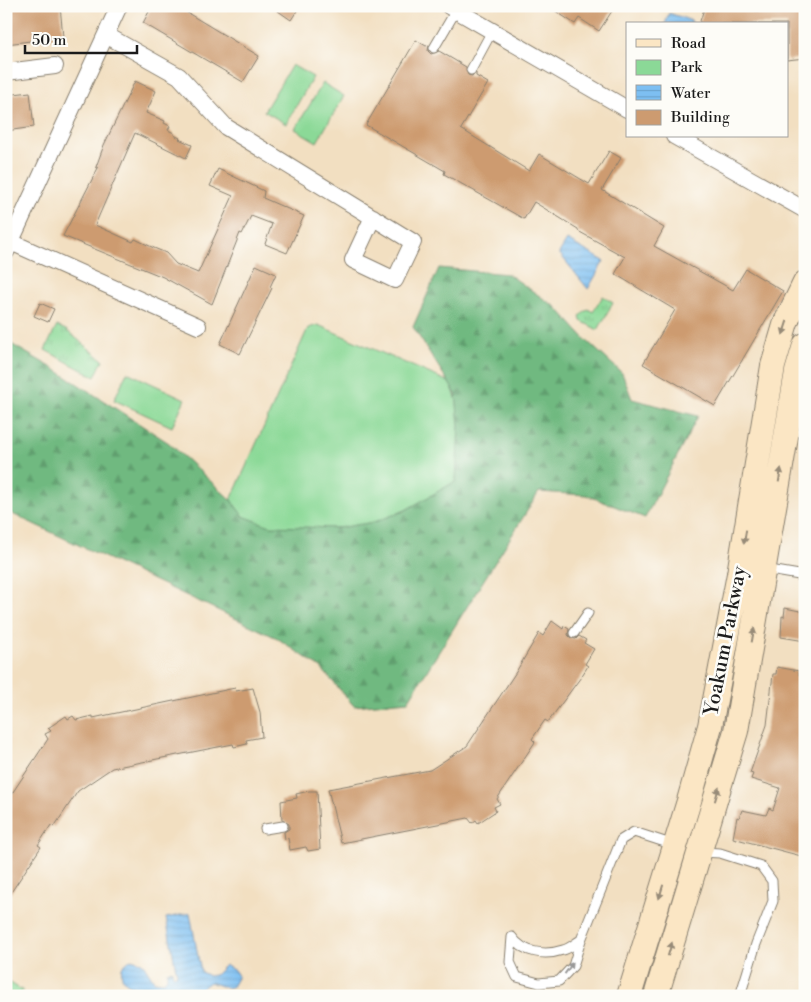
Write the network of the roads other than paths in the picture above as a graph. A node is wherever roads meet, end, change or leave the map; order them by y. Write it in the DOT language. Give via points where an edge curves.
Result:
graph roads {
  1 [pos="119,6"];
  2 [pos="454,8"];
  3 [pos="492,31"];
  4 [pos="106,35"];
  5 [pos="434,48"];
  6 [pos="55,66"];
  7 [pos="470,70"];
  8 [pos="6,72"];
  9 [pos="626,108"];
  10 [pos="678,138"];
  11 [pos="805,210"];
  12 [pos="373,217"];
  13 [pos="13,224"];
  14 [pos="8,247"];
  15 [pos="805,283"];
  16 [pos="198,326"];
  17 [pos="805,345"];
  18 [pos="751,572"];
  19 [pos="805,576"];
  20 [pos="588,613"];
  21 [pos="574,633"];
  22 [pos="283,826"];
  23 [pos="265,829"];
  24 [pos="688,849"];
  25 [pos="581,940"];
  26 [pos="629,996"];
  27 [pos="656,996"];
  28 [pos="740,996"];
  1 -- 4 [label="street"];
  2 -- 3 [label="street"];
  2 -- 5 [label="lane"];
  3 -- 7 [label="lane"];
  3 -- 9 [label="street"];
  4 -- 12 [label="street" via="179,76 226,127"];
  4 -- 13 [label="street"];
  6 -- 8 [label="street"];
  10 -- 11 [label="street"];
  13 -- 14 [label="street"];
  14 -- 16 [label="street"];
  15 -- 18 [label="street, Yoakum Parkway, one-way" via="786,322 773,366"];
  18 -- 17 [label="street, Yoakum Parkway, one-way"];
  18 -- 19 [label="lane"];
  18 -- 24 [label="street, Yoakum Parkway" via="710,726"];
  20 -- 21 [label="lane"];
  22 -- 23 [label="lane"];
  24 -- 25 [label="lane" via="634,832 621,840"];
  24 -- 26 [label="street, Yoakum Parkway, one-way"];
  27 -- 24 [label="street, Yoakum Parkway, one-way"];
  24 -- 28 [label="lane" via="720,853 761,866 772,881 774,901"];
  25 -- 25 [label="lane, one-way" via="564,950 545,953 518,946 512,937 510,962 517,977 539,983 558,981 573,966"];
}
